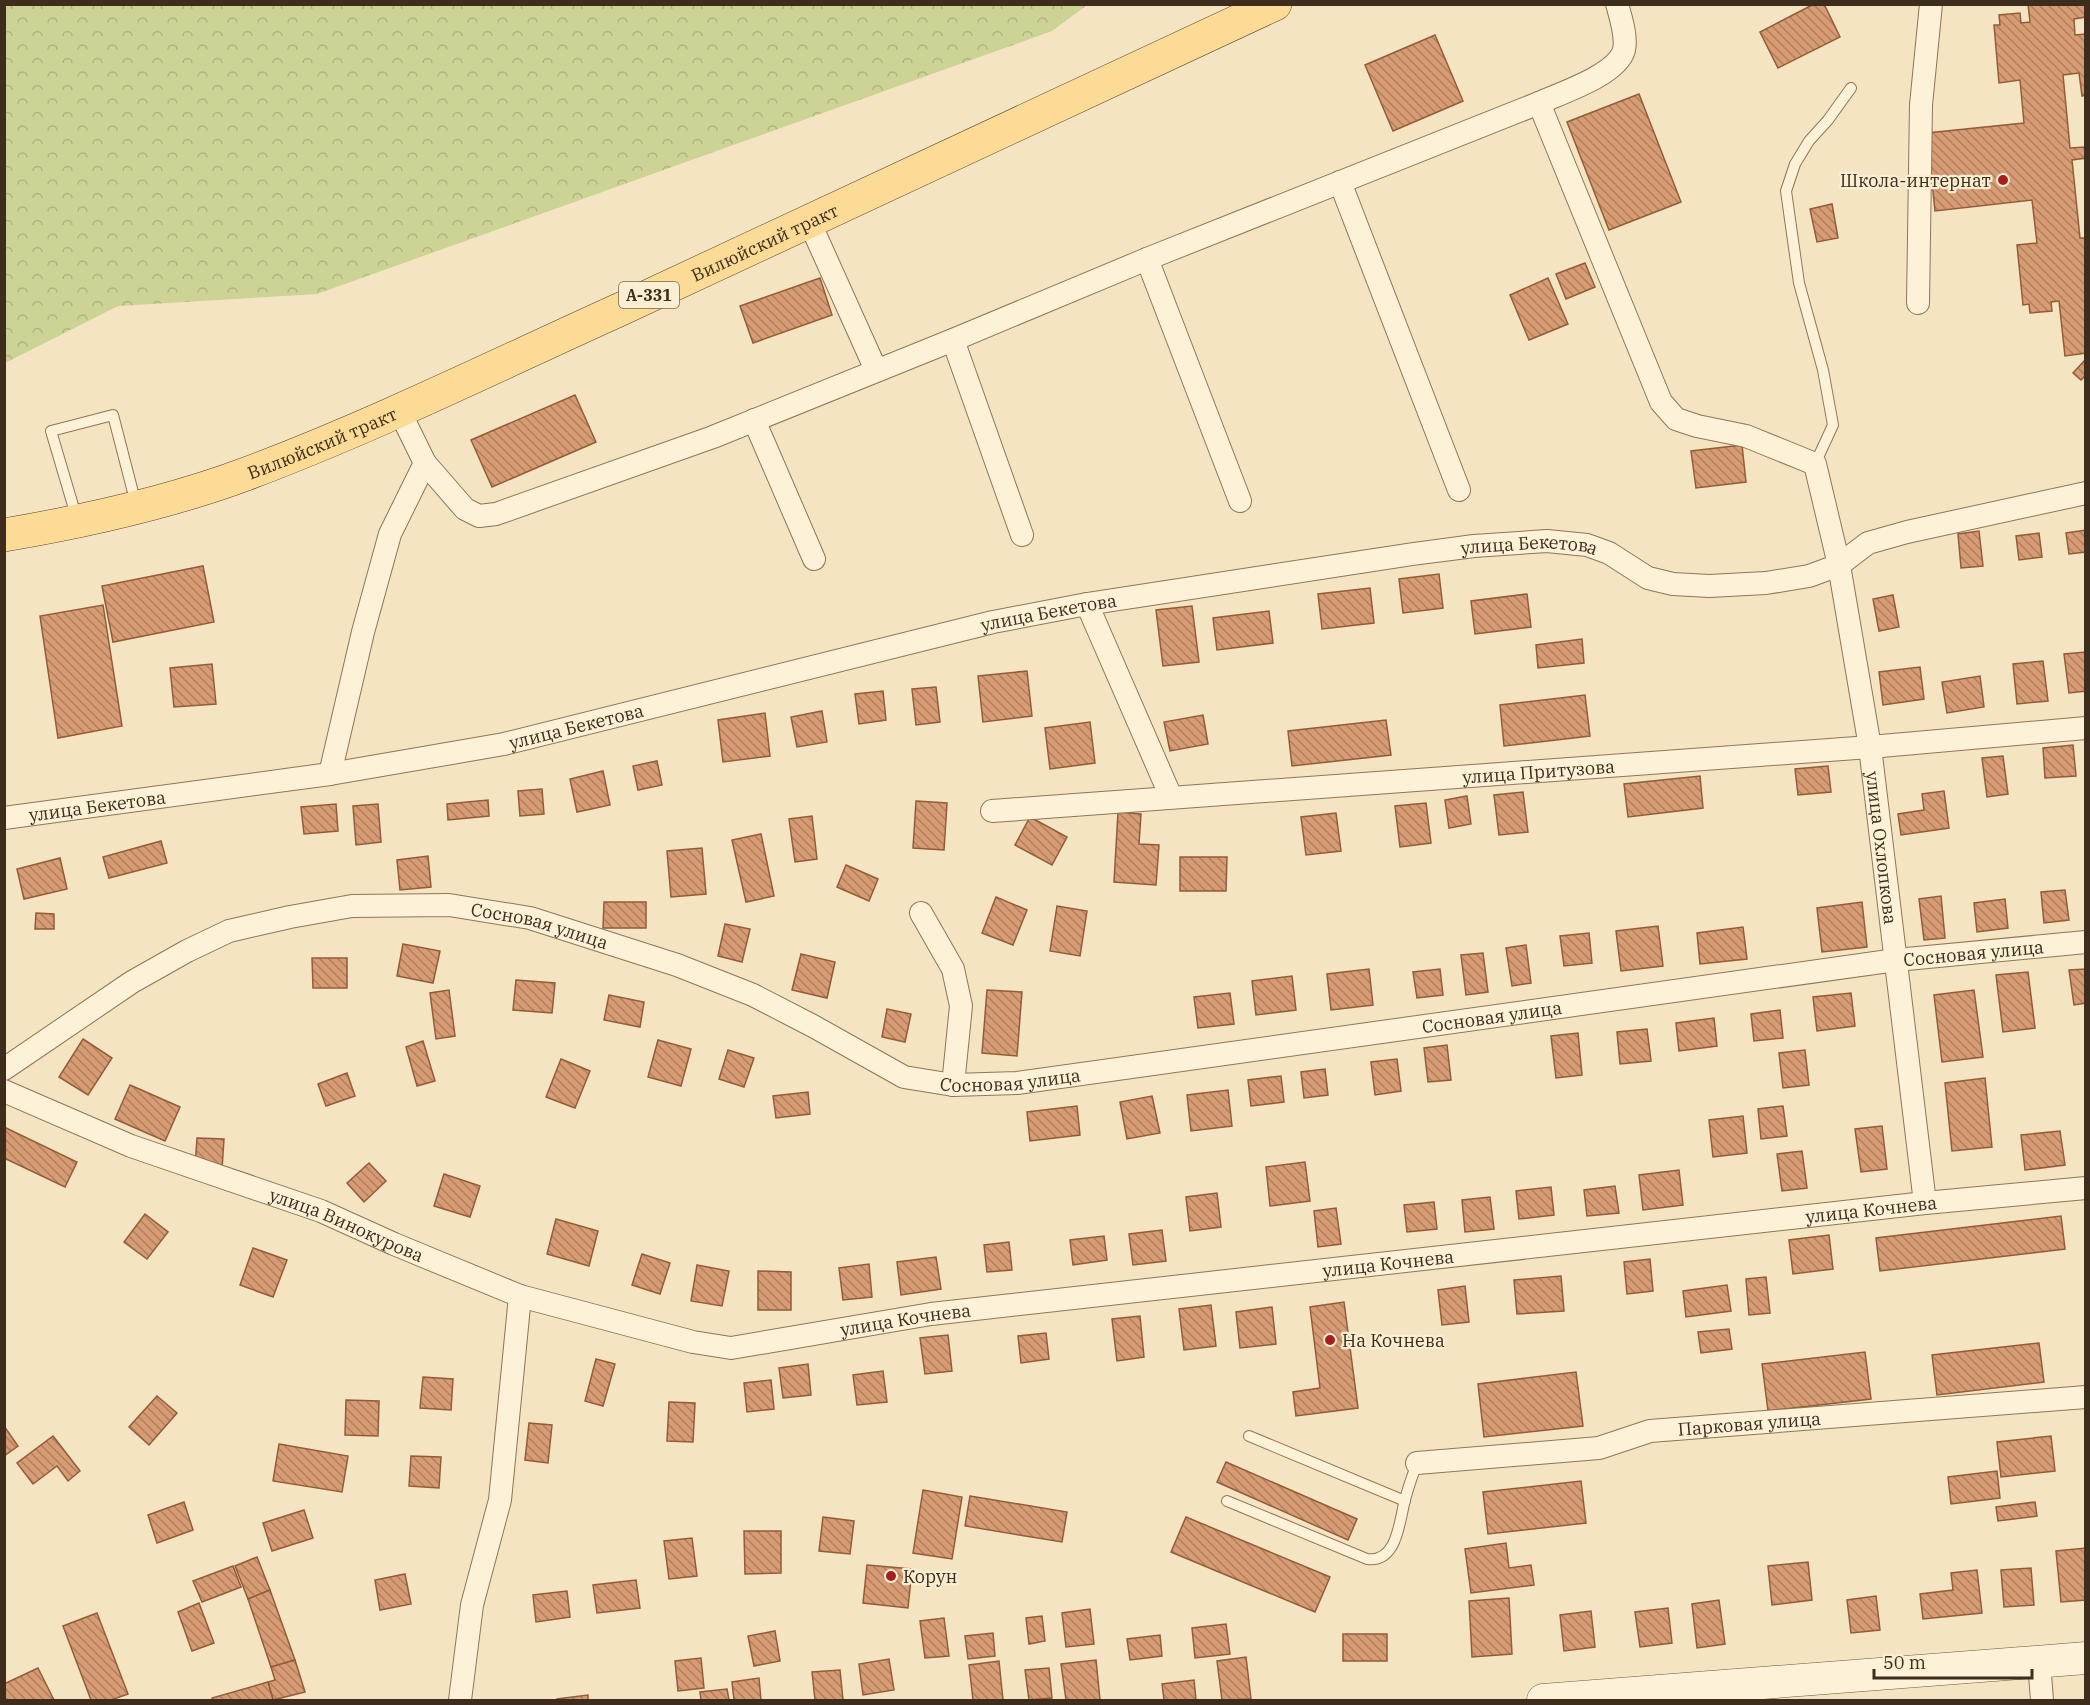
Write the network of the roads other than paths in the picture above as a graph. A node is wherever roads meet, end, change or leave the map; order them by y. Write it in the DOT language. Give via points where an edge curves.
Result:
graph roads {
  1 [pos="1275,4"];
  2 [pos="1617,4"];
  3 [pos="1930,4"];
  4 [pos="1851,88"];
  5 [pos="1539,103"];
  6 [pos="1340,182"];
  7 [pos="809,221"];
  8 [pos="1147,259"];
  9 [pos="1918,303"];
  10 [pos="953,340"];
  11 [pos="876,370"];
  12 [pos="399,410"];
  13 [pos="754,420"];
  14 [pos="425,463"];
  15 [pos="1815,464"];
  16 [pos="1459,490"];
  17 [pos="2085,493"];
  18 [pos="1240,501"];
  19 [pos="137,508"];
  20 [pos="78,522"];
  21 [pos="1022,535"];
  22 [pos="4,536"];
  23 [pos="814,559"];
  24 [pos="1839,565"];
  25 [pos="1087,604"];
  26 [pos="2085,728"];
  27 [pos="1870,747"];
  28 [pos="330,774"];
  29 [pos="1171,797"];
  30 [pos="992,811"];
  31 [pos="4,818"];
  32 [pos="921,913"];
  33 [pos="2085,942"];
  34 [pos="1896,960"];
  35 [pos="4,1069"];
  36 [pos="953,1085"];
  37 [pos="4,1091"];
  38 [pos="2085,1188"];
  39 [pos="1925,1203"];
  40 [pos="520,1296"];
  41 [pos="693,1342"];
  42 [pos="2085,1397"];
  43 [pos="1249,1436"];
  44 [pos="1416,1463"];
  45 [pos="1227,1501"];
  46 [pos="1405,1501"];
  47 [pos="2085,1658"];
  48 [pos="2039,1662"];
  49 [pos="1677,1696"];
  50 [pos="460,1701"];
  51 [pos="1543,1701"];
  52 [pos="2042,1701"];
  1 -- 7 [label="main road, Вилюйский тракт / А-331"];
  2 -- 5 [label="street" via="1624,48 1619,61 1604,73"];
  3 -- 9 [label="street" via="1921,105"];
  4 -- 15 [label="lane" via="1809,141 1795,164 1786,191 1799,283 1823,369 1833,425"];
  5 -- 6 [label="street"];
  5 -- 15 [label="street" via="1661,402 1676,419 1746,436"];
  6 -- 8 [label="street"];
  6 -- 16 [label="street"];
  7 -- 11 [label="street"];
  7 -- 12 [label="main road, Вилюйский тракт / А-331"];
  8 -- 10 [label="street"];
  8 -- 18 [label="street"];
  10 -- 11 [label="street"];
  10 -- 21 [label="street"];
  11 -- 13 [label="street"];
  12 -- 14 [label="street"];
  12 -- 19 [label="main road, Вилюйский тракт / А-331" via="244,475"];
  13 -- 14 [label="street" via="496,514 479,516 465,509"];
  13 -- 23 [label="street"];
  14 -- 28 [label="street" via="390,534"];
  15 -- 24 [label="street, улица Охлопкова"];
  17 -- 24 [label="street, улица Бекетова" via="1868,543"];
  19 -- 20 [label="main road, Вилюйский тракт / А-331"];
  19 -- 20 [label="lane" via="113,415 51,431"];
  20 -- 22 [label="main road, Вилюйский тракт / А-331"];
  24 -- 25 [label="street, улица Бекетова" via="1809,576 1766,584 1673,584 1648,578 1587,544 1548,541 1413,554"];
  24 -- 27 [label="street, улица Охлопкова"];
  25 -- 28 [label="street, улица Бекетова" via="993,622 504,744"];
  25 -- 29 [label="street"];
  26 -- 27 [label="street, улица Притузова"];
  27 -- 29 [label="street, улица Притузова"];
  27 -- 34 [label="street, улица Охлопкова"];
  28 -- 31 [label="street, улица Бекетова"];
  29 -- 30 [label="street, улица Притузова"];
  32 -- 36 [label="street" via="953,969 961,1006"];
  33 -- 34 [label="street, Сосновая улица"];
  34 -- 36 [label="street, Сосновая улица" via="1017,1083"];
  34 -- 39 [label="street, улица Охлопкова"];
  35 -- 36 [label="street, Сосновая улица" via="132,982 229,932 352,906 449,905 530,918 677,964 753,995 904,1077"];
  37 -- 40 [label="street, улица Винокурова" via="131,1146 321,1211"];
  38 -- 39 [label="street, улица Кочнева"];
  39 -- 41 [label="street, улица Кочнева" via="931,1314 731,1348"];
  40 -- 41 [label="street, улица Винокурова"];
  40 -- 50 [label="street" via="500,1500 472,1605"];
  42 -- 44 [label="street, Парковая улица" via="1650,1431 1599,1448"];
  43 -- 46 [label="lane"];
  44 -- 46 [label="lane"];
  45 -- 46 [label="lane" via="1375,1560 1395,1542"];
  47 -- 48 [label="main road"];
  48 -- 49 [label="main road"];
  48 -- 52 [label="street"];
  49 -- 51 [label="main road"];
}
